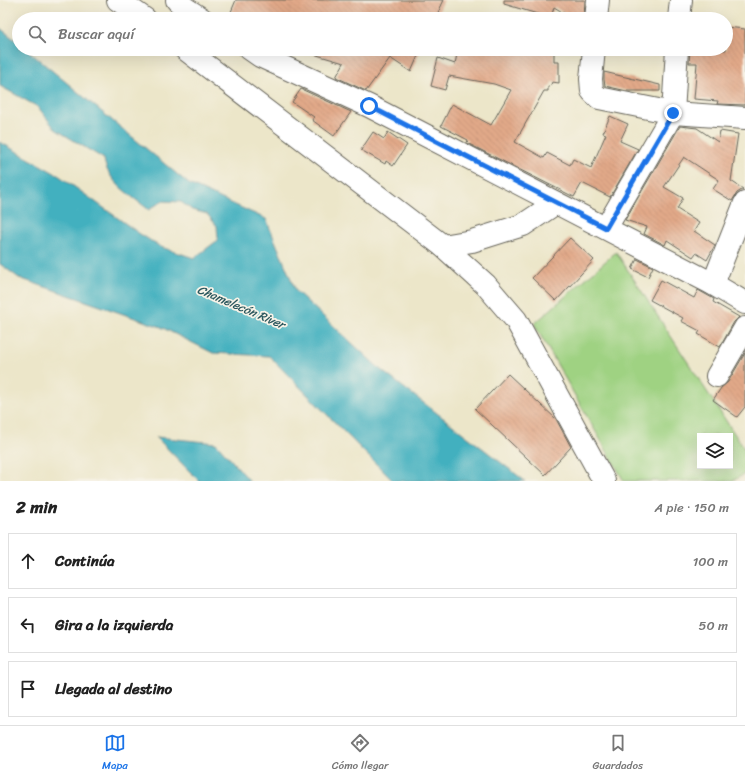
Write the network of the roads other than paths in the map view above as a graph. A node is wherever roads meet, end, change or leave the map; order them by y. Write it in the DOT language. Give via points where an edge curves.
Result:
graph roads {
  1 [pos="118,0"];
  2 [pos="177,0"];
  3 [pos="598,0"];
  4 [pos="681,0"];
  5 [pos="135,12"];
  6 [pos="191,12"];
  7 [pos="597,12"];
  8 [pos="680,12"];
  9 [pos="193,56"];
  10 [pos="260,56"];
  11 [pos="593,56"];
  12 [pos="677,56"];
  13 [pos="673,113"];
  14 [pos="745,118"];
  15 [pos="556,203"];
  16 [pos="745,203"];
  17 [pos="606,228"];
  18 [pos="442,246"];
  19 [pos="713,284"];
  20 [pos="745,303"];
  21 [pos="745,328"];
  22 [pos="717,376"];
  23 [pos="604,481"];
  1 -- 5 [label="street"];
  2 -- 6 [label="street"];
  3 -- 7 [label="street"];
  4 -- 8 [label="street"];
  9 -- 18 [label="street"];
  10 -- 15 [label="street" via="369,106"];
  11 -- 13 [label="street" via="592,91 599,98"];
  12 -- 13 [label="street"];
  13 -- 14 [label="street"];
  13 -- 17 [label="street"];
  15 -- 17 [label="street"];
  15 -- 18 [label="street" via="523,225 472,241"];
  16 -- 19 [label="street"];
  17 -- 19 [label="street"];
  18 -- 23 [label="street" via="486,285 516,320"];
  19 -- 20 [label="street"];
  21 -- 22 [label="street"];
}
